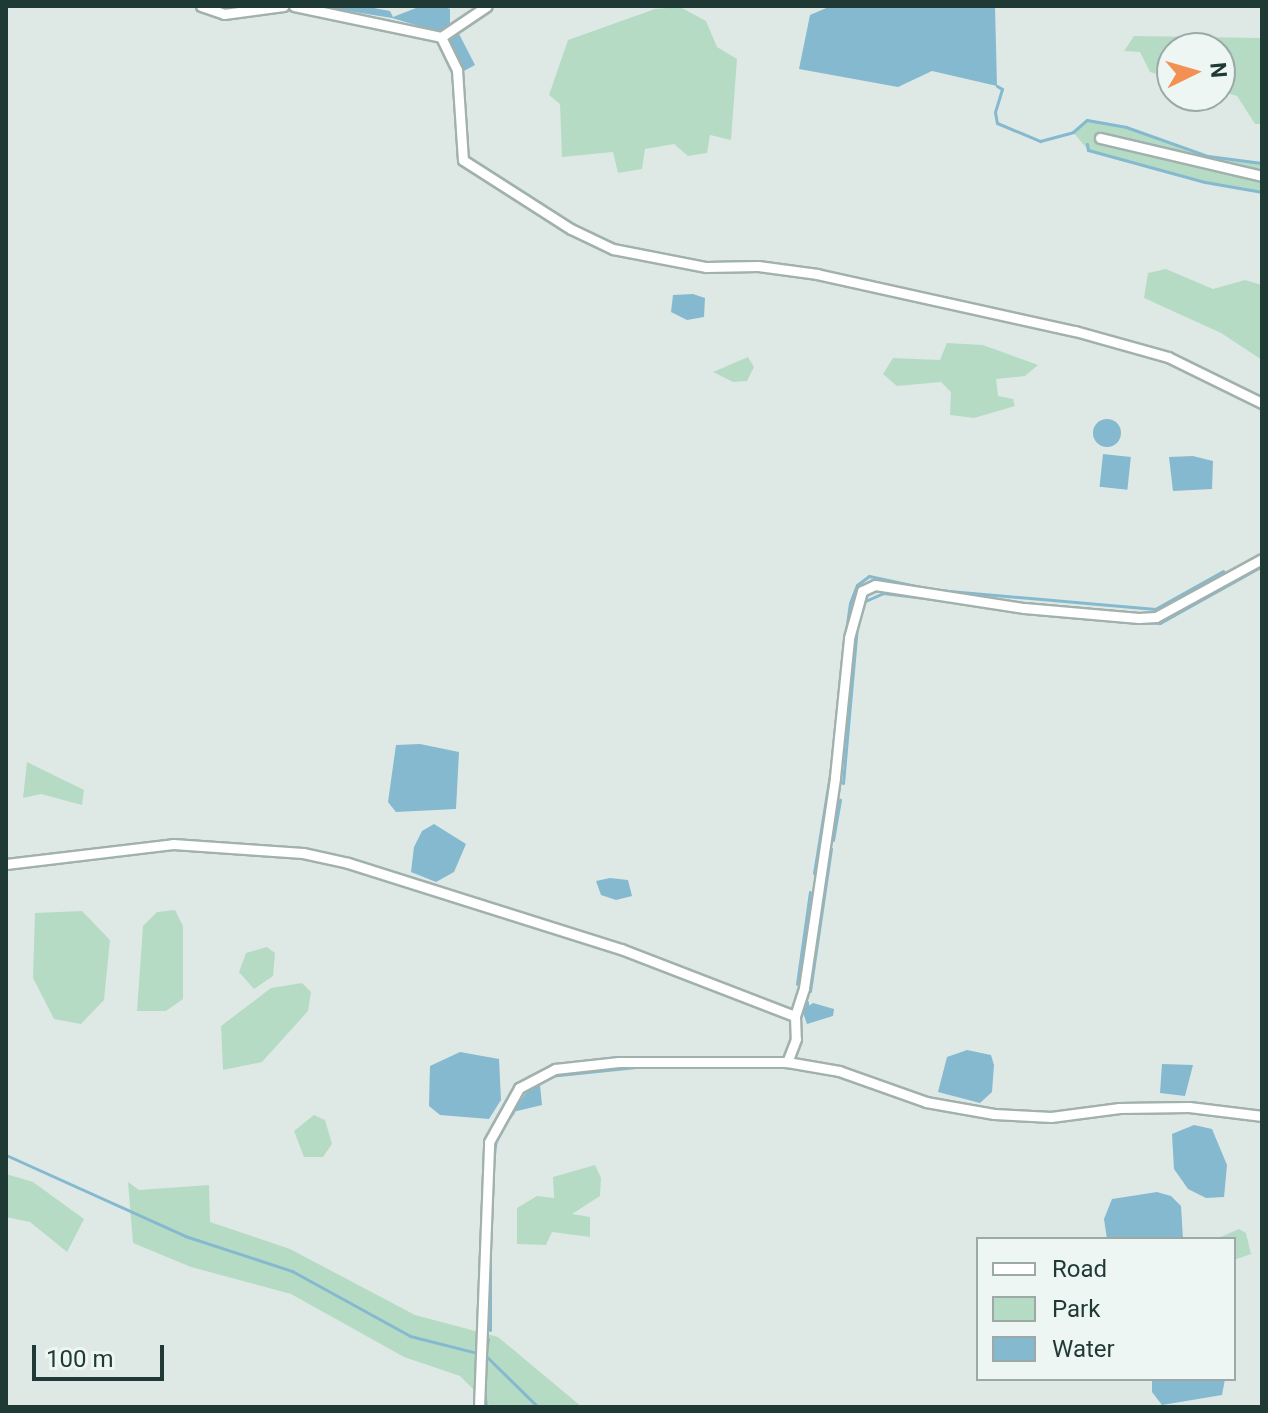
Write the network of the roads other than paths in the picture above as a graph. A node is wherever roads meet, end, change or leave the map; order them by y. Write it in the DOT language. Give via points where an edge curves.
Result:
graph roads {
  1 [pos="201,6"];
  2 [pos="283,6"];
  3 [pos="294,6"];
  4 [pos="487,6"];
  5 [pos="441,37"];
  6 [pos="1100,138"];
  7 [pos="1262,176"];
  8 [pos="1262,403"];
  9 [pos="1262,559"];
  10 [pos="6,864"];
  11 [pos="795,1016"];
  12 [pos="787,1062"];
  13 [pos="1262,1116"];
  14 [pos="479,1407"];
  1 -- 2 [label="street" via="224,14"];
  3 -- 5 [label="street"];
  4 -- 5 [label="street"];
  5 -- 8 [label="street" via="457,70 463,160 613,249 706,267 758,266 817,274 1075,331 1168,357"];
  6 -- 7 [label="street"];
  9 -- 11 [label="street" via="1156,617 1024,608 875,585 862,591 849,638 831,806 804,988"];
  10 -- 11 [label="street" via="173,844 303,853 621,949"];
  11 -- 12 [label="street" via="796,1039"];
  12 -- 13 [label="street" via="839,1071 926,1102 994,1114 1051,1117 1119,1108 1189,1107"];
  12 -- 14 [label="street" via="619,1062 555,1069 519,1088 489,1142"];
}
